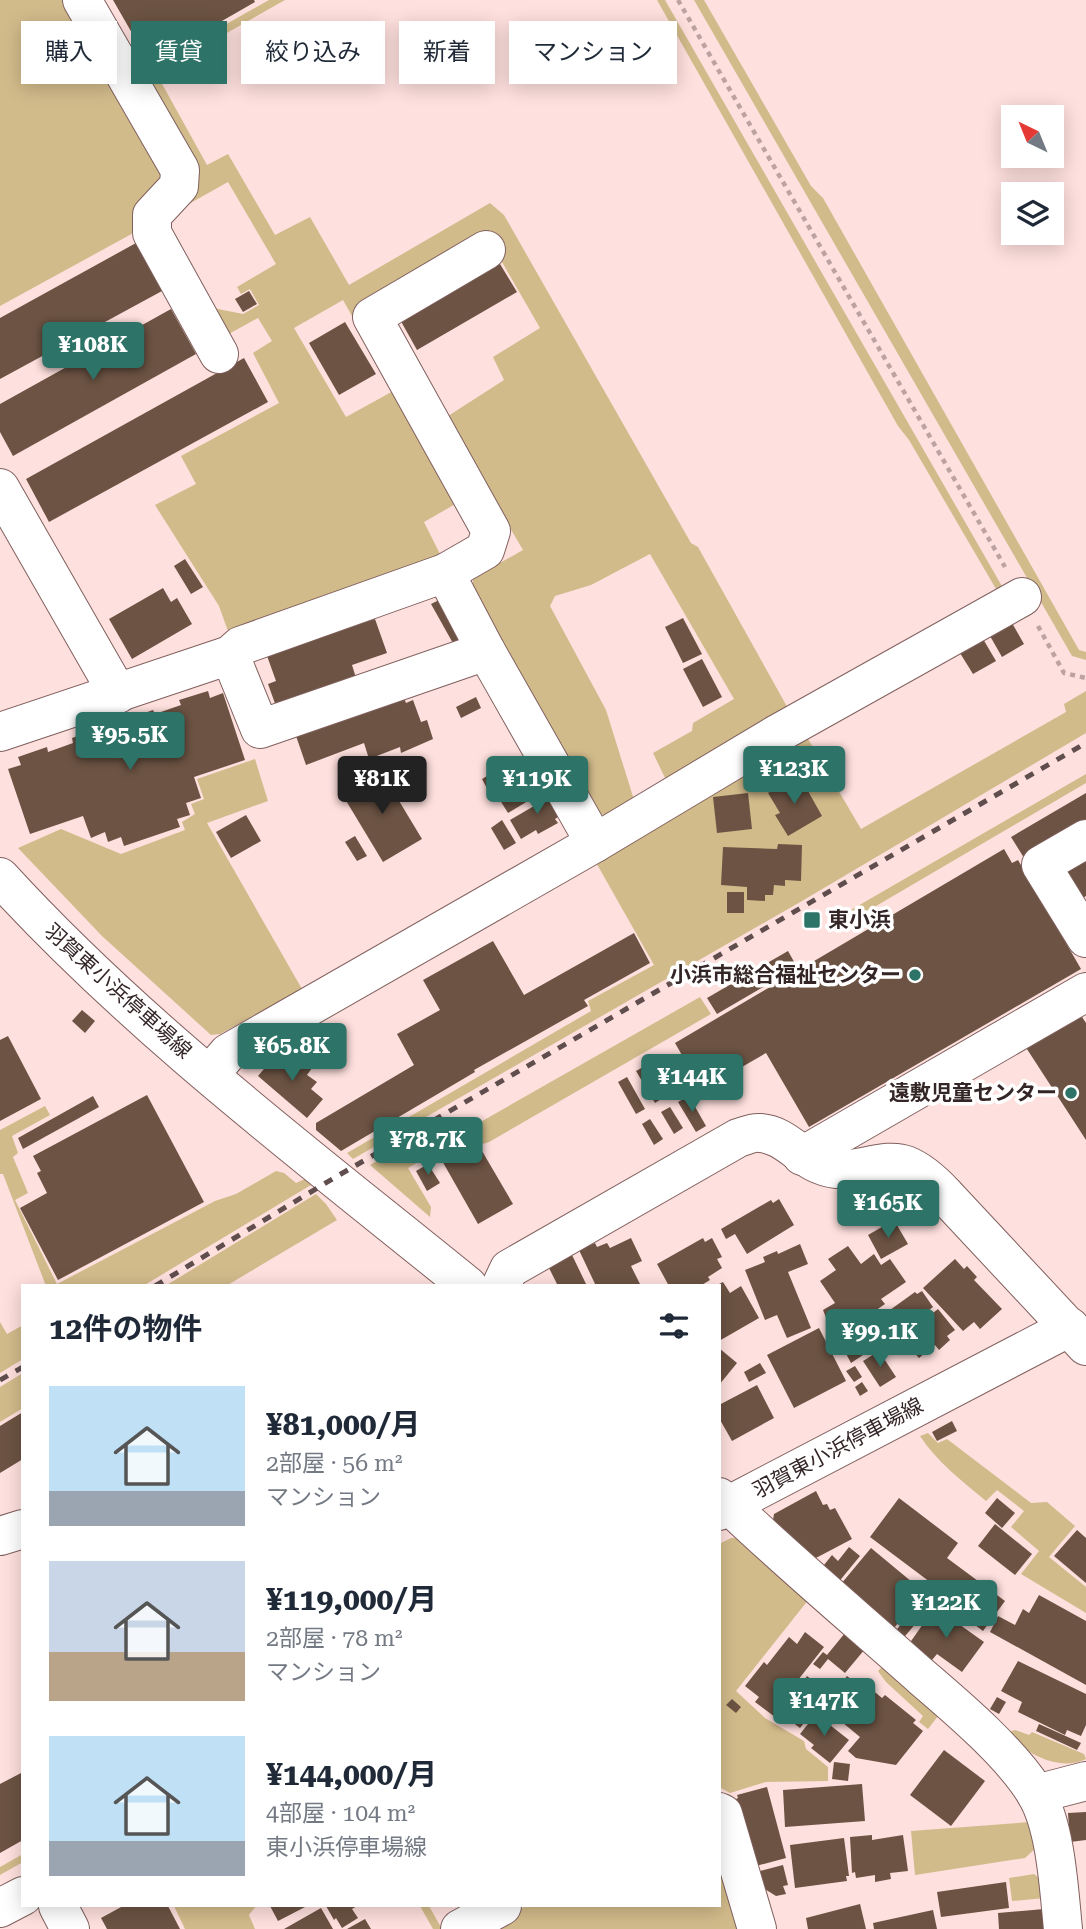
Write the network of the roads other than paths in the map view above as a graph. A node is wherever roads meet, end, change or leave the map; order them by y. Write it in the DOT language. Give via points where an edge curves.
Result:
graph roads {
  1 [pos="82,0"];
  2 [pos="486,250"];
  3 [pos="219,354"];
  4 [pos="0,488"];
  5 [pos="445,573"];
  6 [pos="1022,597"];
  7 [pos="486,650"];
  8 [pos="230,655"];
  9 [pos="118,694"];
  10 [pos="0,732"];
  11 [pos="1086,839"];
  12 [pos="595,844"];
  13 [pos="0,877"];
  14 [pos="1086,938"];
  15 [pos="1086,992"];
  16 [pos="210,1074"];
  17 [pos="802,1156"];
  18 [pos="466,1284"];
  19 [pos="502,1284"];
  20 [pos="1081,1331"];
  21 [pos="722,1504"];
  22 [pos="21,1530"];
  23 [pos="0,1536"];
  24 [pos="1086,1781"];
  25 [pos="1036,1794"];
  26 [pos="721,1813"];
  27 [pos="21,1897"];
  28 [pos="59,1907"];
  29 [pos="444,1907"];
  30 [pos="500,1907"];
  31 [pos="0,1908"];
  32 [pos="70,1929"];
  33 [pos="458,1929"];
  34 [pos="757,1929"];
  35 [pos="1063,1929"];
  1 -- 3 [label="street" via="180,170 179,186 152,215 152,233"];
  2 -- 5 [label="street" via="372,317 491,531 485,551"];
  4 -- 9 [label="street"];
  5 -- 7 [label="street"];
  5 -- 8 [label="street" via="240,646"];
  6 -- 12 [label="street" via="777,734"];
  7 -- 8 [label="street" via="260,729"];
  7 -- 12 [label="street"];
  8 -- 9 [label="street"];
  9 -- 10 [label="street"];
  11 -- 14 [label="street" via="1041,865"];
  12 -- 16 [label="street" via="228,1053"];
  13 -- 16 [label="street, 羽賀東小浜停車場線" via="69,948"];
  15 -- 17 [label="street"];
  16 -- 18 [label="street, 羽賀東小浜停車場線"];
  17 -- 19 [label="street" via="776,1137 758,1132 738,1138 509,1269"];
  17 -- 20 [label="street" via="837,1170 904,1164 936,1185"];
  20 -- 21 [label="street, 羽賀東小浜停車場線"];
  21 -- 25 [label="street" via="984,1734"];
  22 -- 23 [label="street"];
  24 -- 25 [label="street"];
  25 -- 35 [label="street" via="1056,1862"];
  26 -- 34 [label="street"];
  27 -- 31 [label="street"];
  28 -- 32 [label="street"];
  29 -- 33 [label="street"];
  30 -- 33 [label="street"];
}
